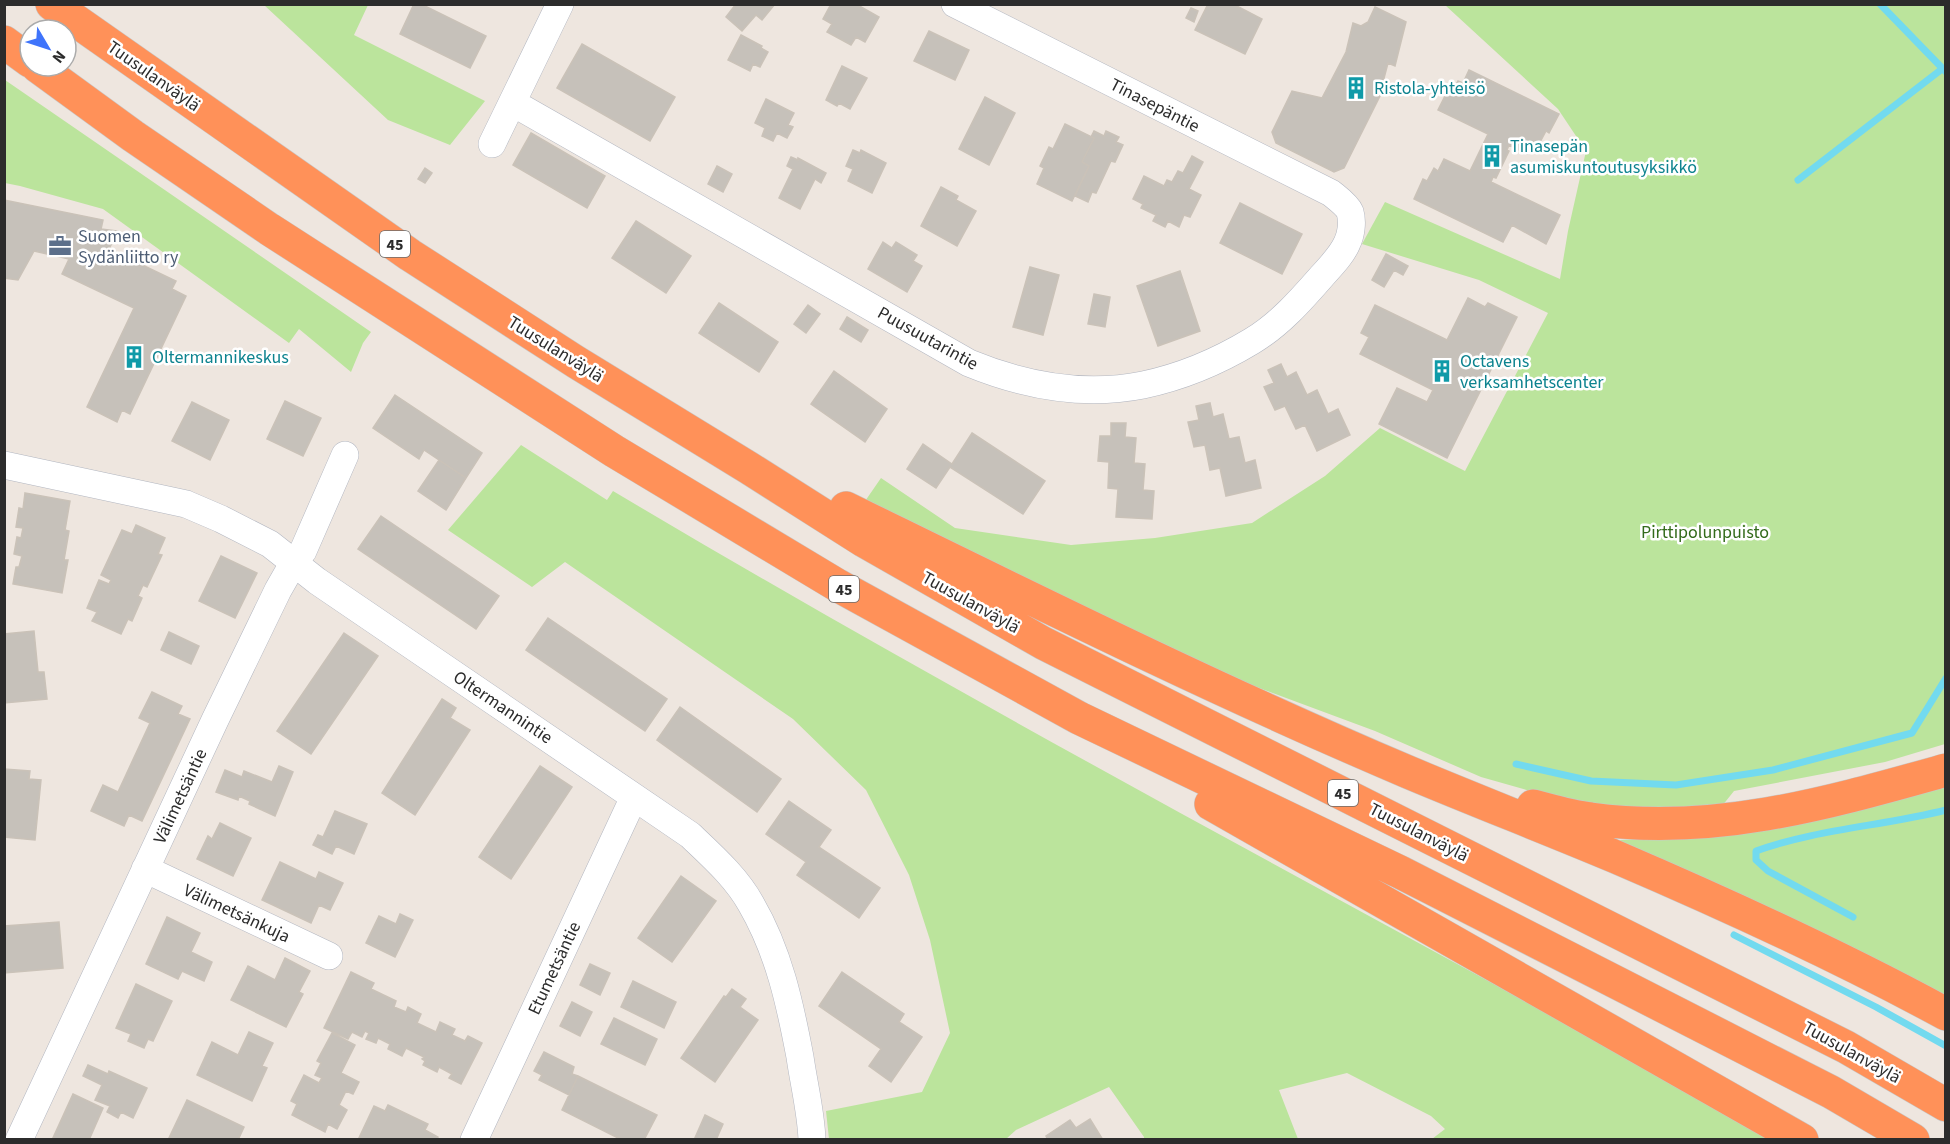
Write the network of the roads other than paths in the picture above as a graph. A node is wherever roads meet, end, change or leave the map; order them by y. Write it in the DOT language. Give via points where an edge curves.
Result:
graph roads {
  1 [pos="52,4"];
  2 [pos="560,4"];
  3 [pos="955,4"];
  4 [pos="4,42"];
  5 [pos="18,52"];
  6 [pos="53,78"];
  7 [pos="513,103"];
  8 [pos="492,144"];
  9 [pos="1350,212"];
  10 [pos="345,455"];
  11 [pos="4,465"];
  12 [pos="749,468"];
  13 [pos="294,562"];
  14 [pos="1079,717"];
  15 [pos="1946,770"];
  16 [pos="1407,772"];
  17 [pos="634,797"];
  18 [pos="145,869"];
  19 [pos="329,956"];
  20 [pos="1946,1014"];
  21 [pos="1946,1105"];
  22 [pos="19,1140"];
  23 [pos="474,1140"];
  24 [pos="812,1140"];
  25 [pos="1802,1140"];
  26 [pos="1913,1140"];
  1 -- 12 [label="highway, Tuusulanväylä / 45" via="410,255"];
  2 -- 7 [label="street"];
  3 -- 9 [label="street, Tinasepäntie" via="1331,193"];
  4 -- 5 [label="highway"];
  6 -- 14 [label="highway, 45" via="269,229 614,451 837,585"];
  7 -- 8 [label="street"];
  7 -- 9 [label="street, Puusuutarintie" via="969,363 1055,388 1086,391 1142,385 1219,359 1253,341 1296,306 1346,246 1351,233"];
  10 -- 13 [label="street, Välimetsäntie" via="303,551"];
  11 -- 13 [label="street, Oltermannintie" via="186,504 270,544"];
  12 -- 16 [label="highway" via="843,506 1183,672"];
  12 -- 21 [label="highway, Tuusulanväylä / 45" via="864,542 1043,643 1846,1047"];
  13 -- 17 [label="street, Oltermannintie"];
  13 -- 18 [label="street, Välimetsäntie"];
  14 -- 25 [label="highway" via="1189,791"];
  14 -- 26 [label="highway, 45" via="1400,872 1831,1092"];
  15 -- 16 [label="highway" via="1832,802 1742,819 1671,824 1590,819"];
  16 -- 20 [label="highway" via="1722,904"];
  17 -- 23 [label="street, Etumetsäntie"];
  17 -- 24 [label="street, Oltermannintie" via="690,835 716,859 751,903 790,1002"];
  18 -- 19 [label="street, Välimetsänkuja"];
  18 -- 22 [label="street, Välimetsäntie"];
}
